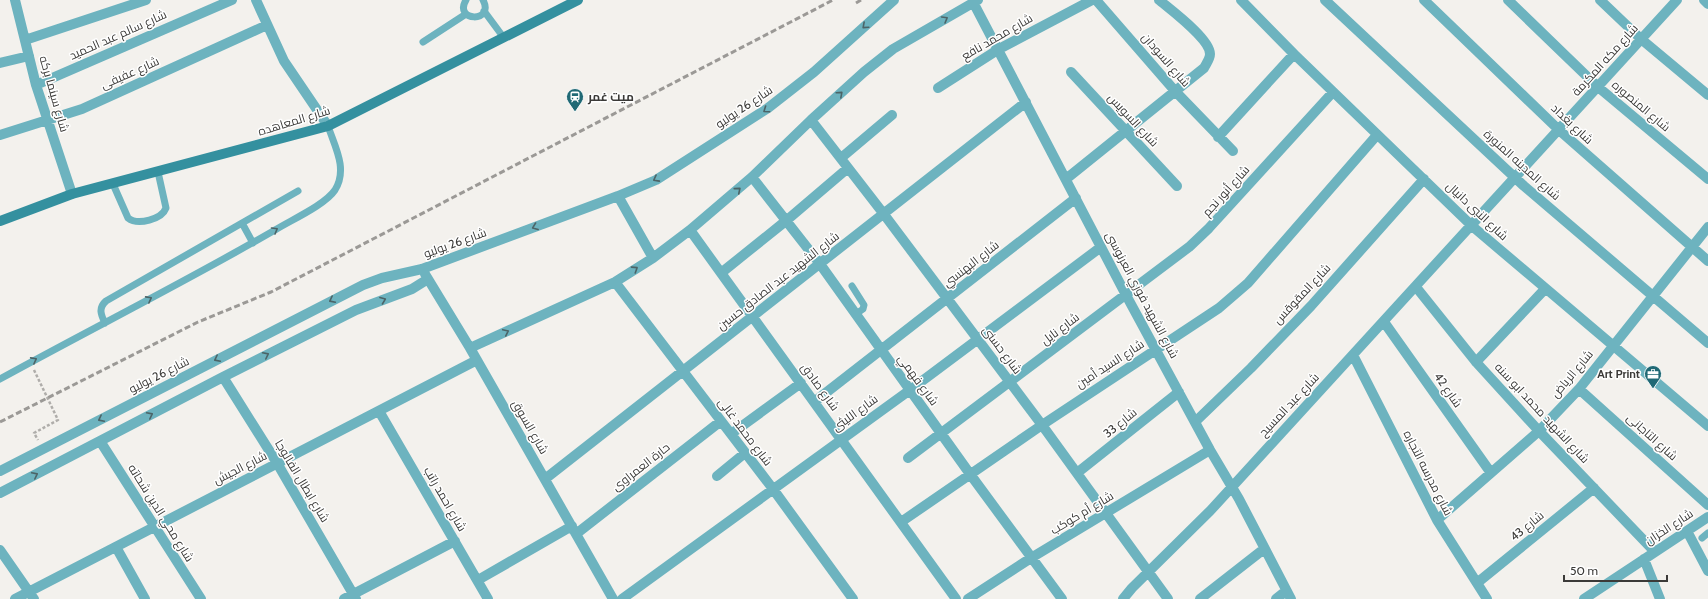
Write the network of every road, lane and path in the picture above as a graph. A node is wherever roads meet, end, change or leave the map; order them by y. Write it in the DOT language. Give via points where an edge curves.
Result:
graph roads {
  1 [pos="15,0"];
  2 [pos="146,0"];
  3 [pos="232,0"];
  4 [pos="256,0"];
  5 [pos="466,0"];
  6 [pos="482,0"];
  7 [pos="578,0"];
  8 [pos="894,0"];
  9 [pos="1092,0"];
  10 [pos="1096,0"];
  11 [pos="1159,0"];
  12 [pos="1241,0"];
  13 [pos="1325,0"];
  14 [pos="1424,0"];
  15 [pos="1508,0"];
  16 [pos="1600,0"];
  17 [pos="1677,0"];
  18 [pos="1704,0"];
  19 [pos="976,1"];
  20 [pos="1708,4"];
  21 [pos="484,11"];
  22 [pos="466,14"];
  23 [pos="267,25"];
  24 [pos="504,38"];
  25 [pos="1641,39"];
  26 [pos="25,40"];
  27 [pos="423,42"];
  28 [pos="999,49"];
  29 [pos="1294,54"];
  30 [pos="29,56"];
  31 [pos="0,63"];
  32 [pos="1071,72"];
  33 [pos="36,85"];
  34 [pos="1598,87"];
  35 [pos="938,88"];
  36 [pos="1175,91"];
  37 [pos="1333,92"];
  38 [pos="1708,96"];
  39 [pos="1026,102"];
  40 [pos="892,115"];
  41 [pos="811,120"];
  42 [pos="47,121"];
  43 [pos="328,126"];
  44 [pos="1559,130"];
  45 [pos="1126,131"];
  46 [pos="1377,134"];
  47 [pos="0,135"];
  48 [pos="1218,137"];
  49 [pos="1234,152"];
  50 [pos="841,158"];
  51 [pos="848,168"];
  52 [pos="158,172"];
  53 [pos="752,177"];
  54 [pos="1515,178"];
  55 [pos="1066,179"];
  56 [pos="1424,179"];
  57 [pos="1708,179"];
  58 [pos="113,184"];
  59 [pos="1177,186"];
  60 [pos="298,191"];
  61 [pos="72,194"];
  62 [pos="618,196"];
  63 [pos="1076,198"];
  64 [pos="883,213"];
  65 [pos="787,220"];
  66 [pos="0,221"];
  67 [pos="242,223"];
  68 [pos="1472,226"];
  69 [pos="1708,227"];
  70 [pos="690,230"];
  71 [pos="253,243"];
  72 [pos="1101,247"];
  73 [pos="1692,247"];
  74 [pos="653,258"];
  75 [pos="1708,261"];
  76 [pos="820,264"];
  77 [pos="422,269"];
  78 [pos="721,273"];
  79 [pos="428,279"];
  80 [pos="615,282"];
  81 [pos="852,286"];
  82 [pos="1416,287"];
  83 [pos="1545,289"];
  84 [pos="1126,295"];
  85 [pos="1653,295"];
  86 [pos="947,299"];
  87 [pos="856,314"];
  88 [pos="753,317"];
  89 [pos="1384,322"];
  90 [pos="104,323"];
  91 [pos="978,340"];
  92 [pos="1708,343"];
  93 [pos="1613,346"];
  94 [pos="470,348"];
  95 [pos="1156,349"];
  96 [pos="882,351"];
  97 [pos="1353,355"];
  98 [pos="477,360"];
  99 [pos="1476,362"];
  100 [pos="30,363"];
  101 [pos="683,371"];
  102 [pos="223,377"];
  103 [pos="0,379"];
  104 [pos="801,383"];
  105 [pos="1010,383"];
  106 [pos="1579,389"];
  107 [pos="910,390"];
  108 [pos="1179,392"];
  109 [pos="814,402"];
  110 [pos="379,411"];
  111 [pos="721,421"];
  112 [pos="1195,422"];
  113 [pos="1042,425"];
  114 [pos="1708,426"];
  115 [pos="1539,431"];
  116 [pos="731,434"];
  117 [pos="941,434"];
  118 [pos="841,439"];
  119 [pos="100,441"];
  120 [pos="43,449"];
  121 [pos="1210,450"];
  122 [pos="745,453"];
  123 [pos="908,458"];
  124 [pos="277,463"];
  125 [pos="0,471"];
  126 [pos="1491,473"];
  127 [pos="970,474"];
  128 [pos="1077,474"];
  129 [pos="716,476"];
  130 [pos="545,479"];
  131 [pos="1232,487"];
  132 [pos="1594,488"];
  133 [pos="773,490"];
  134 [pos="0,493"];
  135 [pos="1708,505"];
  136 [pos="1106,514"];
  137 [pos="1708,517"];
  138 [pos="1437,520"];
  139 [pos="901,522"];
  140 [pos="154,527"];
  141 [pos="574,530"];
  142 [pos="1687,531"];
  143 [pos="455,542"];
  144 [pos="116,547"];
  145 [pos="1264,549"];
  146 [pos="0,550"];
  147 [pos="1655,552"];
  148 [pos="1031,558"];
  149 [pos="1644,559"];
  150 [pos="1149,572"];
  151 [pos="1708,572"];
  152 [pos="478,580"];
  153 [pos="1477,583"];
  154 [pos="31,595"];
  155 [pos="1289,595"];
  156 [pos="351,598"];
  157 [pos="14,599"];
  158 [pos="145,599"];
  159 [pos="201,599"];
  160 [pos="488,599"];
  161 [pos="613,599"];
  162 [pos="622,599"];
  163 [pos="853,599"];
  164 [pos="956,599"];
  165 [pos="968,599"];
  166 [pos="1062,599"];
  167 [pos="1123,599"];
  168 [pos="1168,599"];
  169 [pos="1200,599"];
  170 [pos="1276,599"];
  171 [pos="1487,599"];
  172 [pos="1584,599"];
  173 [pos="1660,599"];
  1 -- 26 [label="street, شارع سينما بركه"];
  2 -- 26 [label="street"];
  3 -- 33 [label="street, شارع سالم عبد الحميد"];
  4 -- 23 [label="street"];
  5 -- 22 [label="lane"];
  6 -- 21 [label="lane"];
  7 -- 24 [label="main road, شارع المعاهده"];
  8 -- 62 [label="street, شارع 26 يوليو, one-way" via="814,72 768,108 656,180"];
  9 -- 28 [label="street, شارع محمد نافع"];
  10 -- 36 [label="street, شارع السودان"];
  11 -- 36 [label="street" via="1209,46 1209,60 1204,68"];
  12 -- 29 [label="street, شارع النبى دانيال"];
  13 -- 54 [label="street, شارع المدينه المنورة"];
  14 -- 44 [label="street, شارع بغداد"];
  15 -- 34 [label="street, شارع المنصوره"];
  16 -- 25 [label="street"];
  17 -- 25 [label="street, شارع مكه المكرمة"];
  18 -- 20 [label="street"];
  19 -- 28 [label="street, شارع الشهيد فوزي العرنوسى"];
  41 -- 19 [label="street, one-way" via="864,72 893,50"];
  21 -- 22 [label="lane" via="478,17"];
  21 -- 24 [label="lane"];
  22 -- 27 [label="lane"];
  23 -- 42 [label="street, شارع عفيفى" via="82,109"];
  23 -- 43 [label="street" via="284,61"];
  24 -- 43 [label="main road, شارع المعاهده"];
  25 -- 34 [label="street, شارع مكه المكرمة"];
  25 -- 38 [label="street"];
  26 -- 30 [label="street, شارع سينما بركه"];
  28 -- 35 [label="street, شارع محمد نافع"];
  28 -- 39 [label="street, شارع الشهيد فوزي العرنوسى"];
  29 -- 37 [label="street, شارع النبى دانيال"];
  29 -- 48 [label="street"];
  30 -- 31 [label="street"];
  30 -- 33 [label="street, شارع سينما بركه"];
  32 -- 45 [label="street, شارع السويس"];
  33 -- 42 [label="street, شارع سينما بركه"];
  34 -- 44 [label="street, شارع مكه المكرمة"];
  34 -- 57 [label="street, شارع المنصوره"];
  36 -- 45 [label="street"];
  36 -- 48 [label="street, شارع السودان"];
  37 -- 46 [label="street, شارع النبى دانيال"];
  37 -- 84 [label="street, شارع أنور نجم" via="1209,228 1189,247"];
  39 -- 55 [label="street, شارع الشهيد فوزي العرنوسى"];
  39 -- 64 [label="street, شارع الشهيد عبد الصادق حسين"];
  40 -- 50 [label="street"];
  41 -- 50 [label="street, شارع حسنى"];
  41 -- 53 [label="street"];
  42 -- 47 [label="street, شارع عفيفى"];
  42 -- 61 [label="street, شارع سينما بركه"];
  43 -- 52 [label="main road, شارع المعاهده"];
  71 -- 43 [label="lane, one-way" via="325,200 335,190 339,182 341,165"];
  44 -- 54 [label="street, شارع مكه المكرمة"];
  44 -- 73 [label="street, شارع بغداد"];
  45 -- 55 [label="street"];
  45 -- 59 [label="street, شارع السويس"];
  46 -- 56 [label="street, شارع النبى دانيال"];
  46 -- 95 [label="street, شارع السيد أمين" via="1248,283 1219,308"];
  48 -- 49 [label="street, شارع السودان"];
  50 -- 51 [label="street, شارع حسنى"];
  51 -- 64 [label="street, شارع حسنى"];
  51 -- 65 [label="street"];
  52 -- 58 [label="main road, شارع المعاهده"];
  52 -- 58 [label="lane" via="166,208 159,216 139,222 128,218"];
  53 -- 65 [label="street, شارع فهمي"];
  70 -- 53 [label="street, one-way"];
  54 -- 68 [label="street, شارع مكه المكرمة"];
  54 -- 85 [label="street, شارع المدينه المنورة"];
  55 -- 63 [label="street, شارع الشهيد فوزي العرنوسى"];
  56 -- 68 [label="street, شارع النبى دانيال"];
  56 -- 112 [label="street, شارع المقوقس" via="1300,317"];
  58 -- 61 [label="main road, شارع المعاهده"];
  60 -- 67 [label="lane"];
  61 -- 66 [label="main road, شارع المعاهده"];
  62 -- 74 [label="street"];
  62 -- 77 [label="street, شارع 26 يوليو, one-way"];
  63 -- 72 [label="street, شارع الشهيد فوزي العرنوسى"];
  63 -- 86 [label="street, شارع البهنسي"];
  64 -- 76 [label="street, شارع الشهيد عبد الصادق حسين"];
  64 -- 86 [label="street, شارع حسنى"];
  65 -- 76 [label="street, شارع فهمي"];
  65 -- 78 [label="street"];
  67 -- 71 [label="lane"];
  67 -- 90 [label="lane" via="106,301 101,311"];
  68 -- 82 [label="street, شارع عبد المسيح"];
  68 -- 83 [label="street, شارع النبى دانيال"];
  69 -- 73 [label="street, شارع الرياض"];
  70 -- 74 [label="street"];
  70 -- 78 [label="street, شارع صادق"];
  90 -- 71 [label="lane, one-way"];
  72 -- 84 [label="street, شارع الشهيد فوزي العرنوسى"];
  72 -- 91 [label="street, شارع الليثى"];
  73 -- 75 [label="street, شارع بغداد"];
  73 -- 85 [label="street, شارع الرياض"];
  80 -- 74 [label="street, one-way"];
  76 -- 87 [label="street, شارع فهمي"];
  76 -- 88 [label="street, شارع الشهيد عبد الصادق حسين"];
  77 -- 79 [label="street, شارع السوق"];
  77 -- 120 [label="street, شارع 26 يوليو, one-way" via="382,278 344,293"];
  78 -- 88 [label="street, شارع صادق"];
  79 -- 94 [label="street, شارع السوق"];
  102 -- 79 [label="street, شارع 26 يوليو, one-way" via="356,310 412,289"];
  94 -- 80 [label="street, one-way"];
  80 -- 101 [label="street, شارع محمد غالى"];
  81 -- 87 [label="lane" via="864,305"];
  82 -- 89 [label="street, شارع عبد المسيح"];
  82 -- 99 [label="street, شارع الشهيد محمد ابو سنه"];
  83 -- 93 [label="street, شارع النبى دانيال"];
  83 -- 99 [label="street"];
  84 -- 95 [label="street, شارع الشهيد فوزي العرنوسى"];
  84 -- 105 [label="street, شارع نايل"];
  85 -- 92 [label="street, شارع المدينه المنورة"];
  85 -- 93 [label="street, شارع الرياض"];
  86 -- 91 [label="street, شارع حسنى"];
  86 -- 96 [label="street, شارع البهنسي"];
  87 -- 96 [label="street, شارع فهمي"];
  88 -- 101 [label="street, شارع الشهيد عبد الصادق حسين"];
  88 -- 104 [label="street, شارع صادق"];
  89 -- 97 [label="street, شارع عبد المسيح"];
  89 -- 126 [label="street, شارع 42"];
  100 -- 90 [label="lane, one-way"];
  91 -- 105 [label="street, شارع حسنى"];
  91 -- 107 [label="street, شارع الليثى"];
  93 -- 106 [label="street, شارع الرياض"];
  93 -- 114 [label="street, شارع النبى دانيال"];
  94 -- 98 [label="street, شارع السوق"];
  95 -- 108 [label="street, شارع الشهيد فوزي العرنوسى"];
  95 -- 113 [label="street, شارع السيد أمين"];
  96 -- 107 [label="street, شارع فهمي"];
  96 -- 109 [label="street, شارع البهنسي"];
  97 -- 131 [label="street, شارع عبد المسيح"];
  97 -- 138 [label="street, شارع مدرسه التجاره"];
  98 -- 110 [label="street, شارع الجيش"];
  98 -- 130 [label="street, شارع السوق"];
  99 -- 115 [label="street, شارع الشهيد محمد ابو سنه"];
  100 -- 103 [label="lane"];
  100 -- 120 [label="path" via="58,420 34,433"];
  101 -- 111 [label="street, شارع محمد غالى"];
  101 -- 130 [label="street, شارع الشهيد عبد الصادق حسين"];
  119 -- 102 [label="street, شارع 26 يوليو, one-way"];
  102 -- 124 [label="street, شارع ابطال الفالوجا"];
  104 -- 109 [label="street, شارع صادق"];
  104 -- 116 [label="street"];
  105 -- 113 [label="street, شارع حسنى"];
  105 -- 117 [label="street, شارع نايل"];
  106 -- 115 [label="street, شارع الرياض"];
  106 -- 135 [label="street, شارع التاجانى"];
  107 -- 117 [label="street, شارع فهمي"];
  107 -- 118 [label="street, شارع الليثى"];
  108 -- 112 [label="street, شارع الشهيد فوزي العرنوسى"];
  108 -- 128 [label="street, شارع 33"];
  109 -- 118 [label="street, شارع صادق"];
  110 -- 124 [label="street, شارع الجيش"];
  110 -- 143 [label="street, شارع احمد راتب"];
  111 -- 116 [label="street, شارع محمد غالى"];
  111 -- 141 [label="street, حارة العمراوى"];
  112 -- 121 [label="street, شارع الشهيد فوزي العرنوسى"];
  113 -- 127 [label="street, شارع السيد أمين"];
  113 -- 128 [label="street, شارع حسنى"];
  115 -- 126 [label="street, شارع الرياض"];
  115 -- 132 [label="street, شارع الشهيد محمد ابو سنه"];
  116 -- 122 [label="street, شارع محمد غالى"];
  117 -- 123 [label="street, شارع نايل"];
  117 -- 127 [label="street, شارع فهمي"];
  118 -- 133 [label="street, شارع الليثى"];
  118 -- 139 [label="street, شارع صادق"];
  134 -- 119 [label="street, شارع 26 يوليو, one-way"];
  119 -- 140 [label="street, شارع محي الدين شحاته"];
  120 -- 125 [label="street, شارع 26 يوليو"];
  121 -- 131 [label="street, شارع الشهيد فوزي العرنوسى"];
  121 -- 136 [label="street, شارع أم كوكب"];
  122 -- 129 [label="street"];
  122 -- 133 [label="street, شارع محمد غالى"];
  124 -- 140 [label="street, شارع الجيش"];
  124 -- 156 [label="street, شارع ابطال الفالوجا"];
  126 -- 138 [label="street, شارع الرياض"];
  127 -- 139 [label="street, شارع السيد أمين"];
  127 -- 148 [label="street, شارع فهمي"];
  128 -- 136 [label="street, شارع حسنى"];
  130 -- 141 [label="street, شارع السوق"];
  131 -- 145 [label="street, شارع الشهيد فوزي العرنوسى"];
  131 -- 150 [label="street, شارع عبد المسيح"];
  132 -- 147 [label="street, شارع الشهيد محمد ابو سنه"];
  132 -- 153 [label="street, شارع 43"];
  133 -- 162 [label="street, شارع الليثى"];
  133 -- 163 [label="street, شارع محمد غالى"];
  136 -- 148 [label="street, شارع أم كوكب"];
  136 -- 150 [label="street, شارع حسنى"];
  137 -- 142 [label="street, شارع الخزان"];
  138 -- 153 [label="street, شارع مدرسه التجاره"];
  139 -- 164 [label="street, شارع صادق"];
  140 -- 144 [label="street, شارع الجيش"];
  140 -- 159 [label="street, شارع محي الدين شحاته"];
  141 -- 152 [label="street, حارة العمراوى"];
  141 -- 161 [label="street, شارع السوق"];
  142 -- 147 [label="street, شارع الخزان"];
  142 -- 151 [label="street"];
  143 -- 152 [label="street, شارع احمد راتب"];
  143 -- 156 [label="street"];
  144 -- 154 [label="street, شارع الجيش"];
  144 -- 158 [label="street"];
  145 -- 155 [label="street, شارع الشهيد فوزي العرنوسى"];
  145 -- 169 [label="street"];
  146 -- 154 [label="street"];
  147 -- 149 [label="street, شارع الخزان"];
  148 -- 165 [label="street, شارع أم كوكب"];
  148 -- 166 [label="street, شارع فهمي"];
  149 -- 172 [label="street, شارع الخزان"];
  149 -- 173 [label="street"];
  150 -- 167 [label="street, شارع عبد المسيح"];
  150 -- 168 [label="street, شارع حسنى"];
  152 -- 160 [label="street, شارع احمد راتب"];
  153 -- 171 [label="street, شارع مدرسه التجاره"];
  154 -- 157 [label="street, شارع الجيش"];
  155 -- 170 [label="street"];
}
